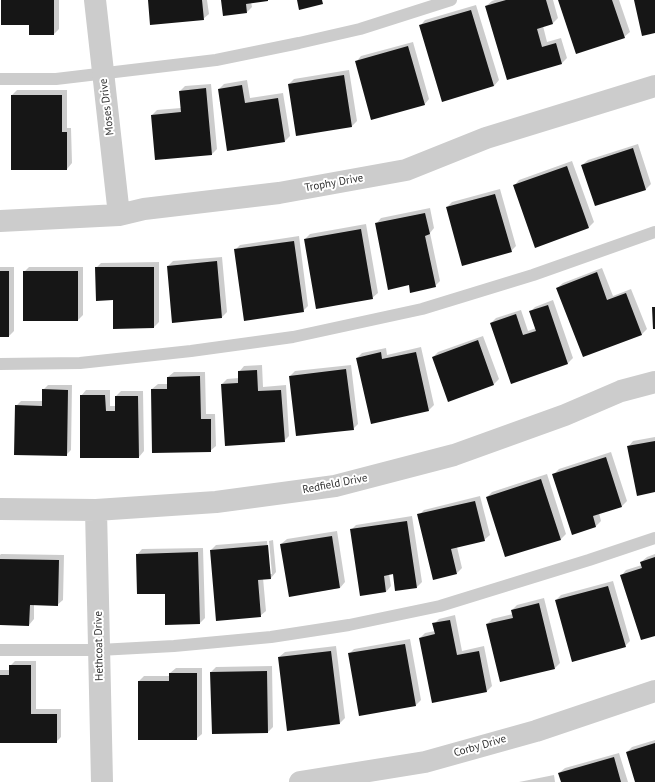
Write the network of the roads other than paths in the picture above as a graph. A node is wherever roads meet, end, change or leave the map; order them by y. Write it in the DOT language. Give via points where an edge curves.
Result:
graph roads {
  1 [pos="95,0"];
  2 [pos="451,0"];
  3 [pos="103,72"];
  4 [pos="0,79"];
  5 [pos="655,86"];
  6 [pos="120,215"];
  7 [pos="0,221"];
  8 [pos="655,232"];
  9 [pos="0,364"];
  10 [pos="655,382"];
  11 [pos="0,510"];
  12 [pos="96,510"];
  13 [pos="655,538"];
  14 [pos="0,650"];
  15 [pos="99,650"];
  16 [pos="655,691"];
  17 [pos="102,782"];
  18 [pos="300,782"];
  1 -- 3 [label="street, Moses Drive"];
  2 -- 3 [label="lane" via="360,29 299,43 216,60"];
  3 -- 4 [label="lane" via="56,79"];
  3 -- 6 [label="street, Moses Drive"];
  5 -- 6 [label="street, Trophy Drive" via="486,138 406,170 279,193 144,209"];
  6 -- 7 [label="street, Trophy Drive"];
  8 -- 9 [label="lane" via="534,275 422,308 292,337 80,363"];
  10 -- 12 [label="street, Redfield Drive" via="621,391 565,415 454,455 335,486 216,502"];
  11 -- 12 [label="street, Redfield Drive"];
  12 -- 15 [label="street, Hethcoat Drive"];
  13 -- 15 [label="lane" via="440,606 349,625 271,637"];
  14 -- 15 [label="lane"];
  15 -- 17 [label="street, Hethcoat Drive"];
  16 -- 18 [label="street, Corby Drive" via="536,731 425,762"];
}
